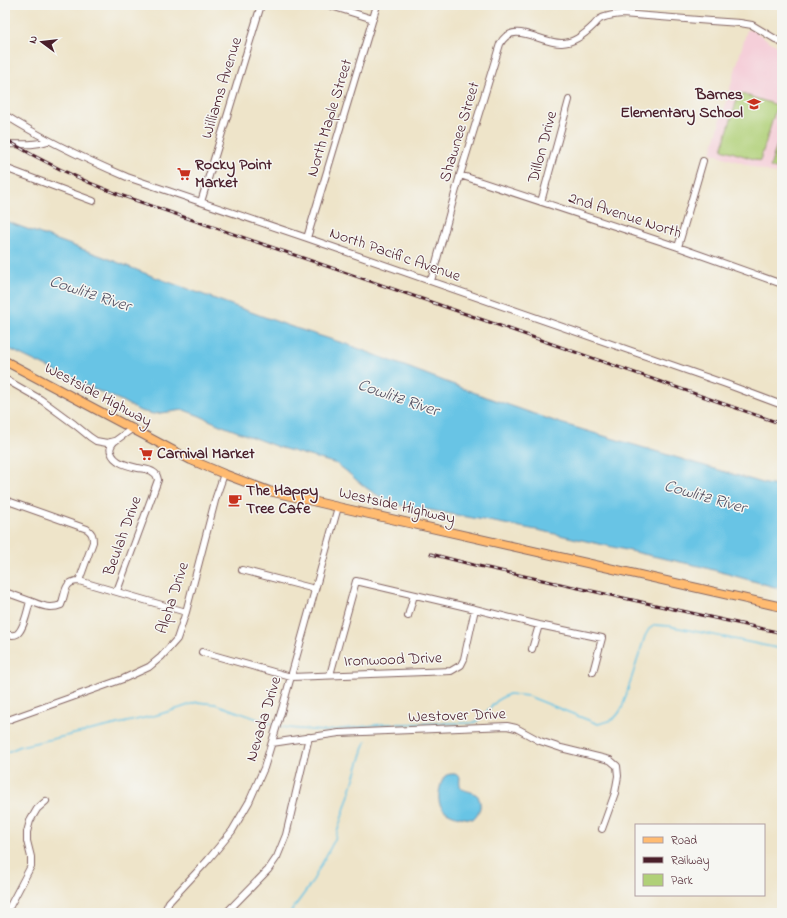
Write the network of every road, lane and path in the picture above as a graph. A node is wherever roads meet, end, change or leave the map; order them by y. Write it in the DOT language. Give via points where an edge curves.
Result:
graph roads {
  1 [pos="261,5"];
  2 [pos="328,5"];
  3 [pos="377,5"];
  4 [pos="373,19"];
  5 [pos="782,43"];
  6 [pos="569,100"];
  7 [pos="5,115"];
  8 [pos="48,141"];
  9 [pos="5,144"];
  10 [pos="703,161"];
  11 [pos="5,168"];
  12 [pos="460,175"];
  13 [pos="93,201"];
  14 [pos="201,202"];
  15 [pos="541,202"];
  16 [pos="307,238"];
  17 [pos="678,247"];
  18 [pos="431,281"];
  19 [pos="782,284"];
  20 [pos="5,361"];
  21 [pos="5,379"];
  22 [pos="782,406"];
  23 [pos="133,428"];
  24 [pos="115,441"];
  25 [pos="224,474"];
  26 [pos="5,500"];
  27 [pos="338,507"];
  28 [pos="242,570"];
  29 [pos="79,581"];
  30 [pos="315,589"];
  31 [pos="117,591"];
  32 [pos="5,592"];
  33 [pos="414,595"];
  34 [pos="30,601"];
  35 [pos="782,607"];
  36 [pos="475,609"];
  37 [pos="186,612"];
  38 [pos="408,616"];
  39 [pos="539,625"];
  40 [pos="5,634"];
  41 [pos="532,649"];
  42 [pos="202,652"];
  43 [pos="593,672"];
  44 [pos="330,675"];
  45 [pos="291,678"];
  46 [pos="5,721"];
  47 [pos="309,737"];
  48 [pos="272,743"];
  49 [pos="46,801"];
  50 [pos="602,829"];
  51 [pos="5,910"];
  52 [pos="164,913"];
  53 [pos="226,913"];
  1 -- 14 [label="street, Williams Avenue"];
  2 -- 4 [label="street"];
  3 -- 4 [label="street, North Maple Street"];
  4 -- 16 [label="street, North Maple Street"];
  5 -- 12 [label="street, Shawnee Street" via="752,25 622,14 600,19 580,36 562,43 523,33 510,34 500,44"];
  6 -- 15 [label="street, Dillon Drive"];
  7 -- 8 [label="street, North Pacific Avenue"];
  8 -- 9 [label="street"];
  8 -- 14 [label="street, North Pacific Avenue" via="127,177"];
  10 -- 17 [label="street"];
  11 -- 13 [label="street"];
  12 -- 15 [label="street, 2nd Avenue North"];
  12 -- 18 [label="street, Shawnee Street"];
  14 -- 16 [label="street, North Pacific Avenue"];
  15 -- 17 [label="street, 2nd Avenue North"];
  16 -- 18 [label="street, North Pacific Avenue"];
  17 -- 19 [label="street, 2nd Avenue North"];
  18 -- 22 [label="street, North Pacific Avenue"];
  20 -- 23 [label="main road, Westside Highway"];
  21 -- 24 [label="street" via="40,399 93,440 102,443"];
  23 -- 24 [label="street"];
  23 -- 25 [label="main road, Westside Highway" via="191,460"];
  24 -- 31 [label="street, Beulah Drive" via="110,450 117,461 154,472 158,480"];
  25 -- 27 [label="main road, Westside Highway" via="270,490"];
  25 -- 37 [label="street, Alpha Drive"];
  26 -- 29 [label="street" via="92,532 93,542"];
  27 -- 30 [label="street, Nevada Drive"];
  27 -- 35 [label="main road, Westside Highway"];
  28 -- 30 [label="street"];
  29 -- 31 [label="street, Beulah Drive"];
  29 -- 34 [label="street, Beulah Drive" via="69,583 60,605 56,607 46,607"];
  30 -- 45 [label="street, Nevada Drive"];
  31 -- 37 [label="street"];
  32 -- 34 [label="street"];
  33 -- 36 [label="street"];
  33 -- 38 [label="street"];
  33 -- 44 [label="street" via="356,581"];
  34 -- 40 [label="street" via="22,629 18,634"];
  36 -- 39 [label="street"];
  36 -- 44 [label="street, Ironwood Drive" via="464,659 461,665 452,671"];
  37 -- 46 [label="street, Alpha Drive" via="176,638 149,667 123,679"];
  39 -- 41 [label="street"];
  39 -- 43 [label="street" via="602,638"];
  42 -- 45 [label="street"];
  44 -- 45 [label="street, Ironwood Drive"];
  45 -- 48 [label="street, Nevada Drive"];
  47 -- 48 [label="street, Westover Drive"];
  47 -- 50 [label="street, Westover Drive" via="339,733 507,726 516,728 540,741 610,760 617,766 618,776 614,793"];
  47 -- 53 [label="street" via="286,835 278,857"];
  48 -- 52 [label="street, Nevada Drive" via="249,802 232,831 169,902"];
  49 -- 51 [label="street" via="30,820 27,832 31,866 10,906"];
}
